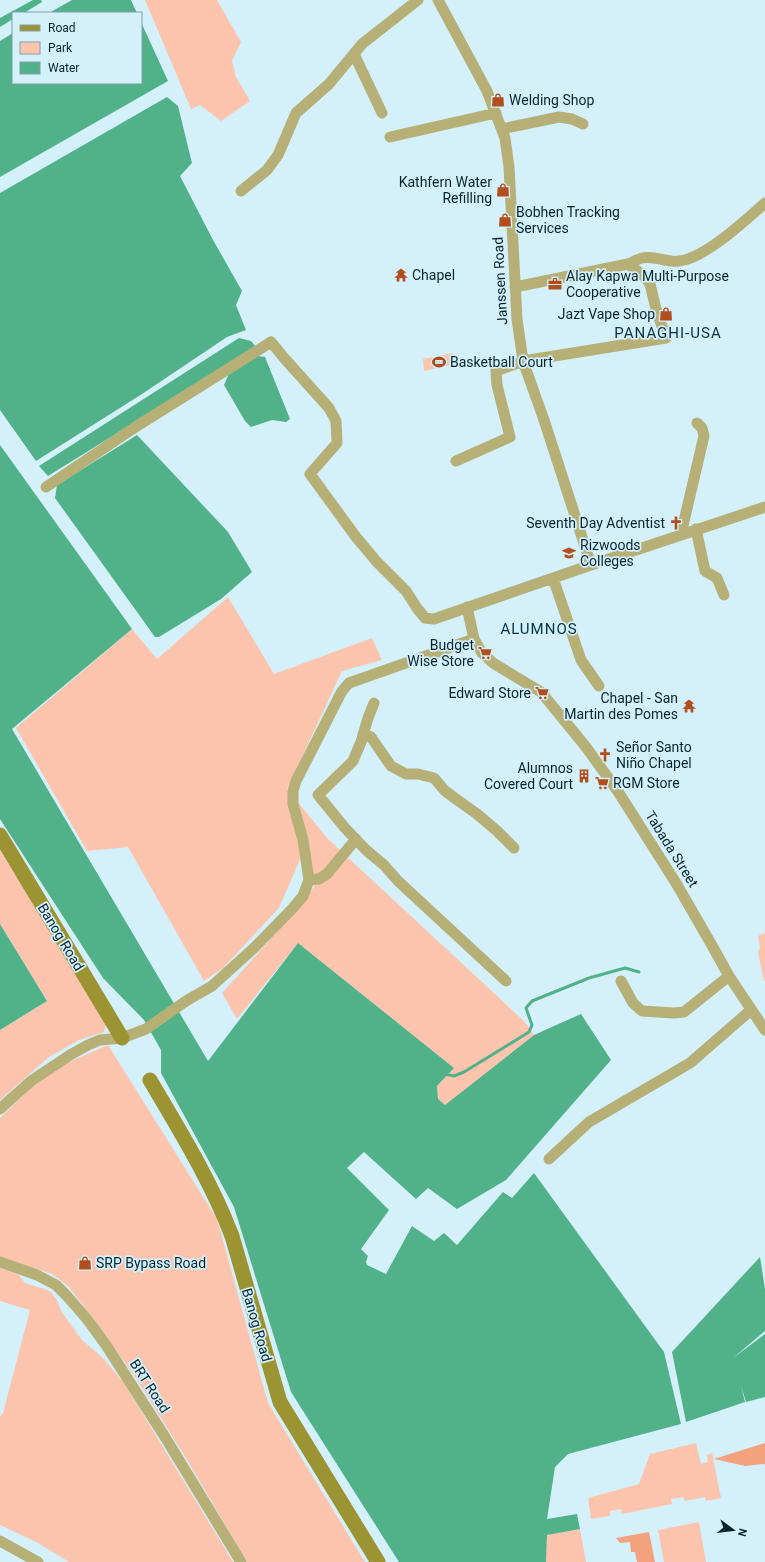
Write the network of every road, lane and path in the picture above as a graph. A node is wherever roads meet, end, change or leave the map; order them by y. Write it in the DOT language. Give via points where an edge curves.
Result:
graph roads {
  1 [pos="418,0"];
  2 [pos="438,0"];
  3 [pos="354,54"];
  4 [pos="382,113"];
  5 [pos="496,113"];
  6 [pos="583,124"];
  7 [pos="502,129"];
  8 [pos="390,137"];
  9 [pos="241,191"];
  10 [pos="765,203"];
  11 [pos="628,264"];
  12 [pos="515,287"];
  13 [pos="523,361"];
  14 [pos="697,423"];
  15 [pos="456,461"];
  16 [pos="46,487"];
  17 [pos="765,507"];
  18 [pos="696,529"];
  19 [pos="681,534"];
  20 [pos="591,565"];
  21 [pos="554,578"];
  22 [pos="724,595"];
  23 [pos="467,607"];
  24 [pos="474,640"];
  25 [pos="599,686"];
  26 [pos="374,703"];
  27 [pos="363,734"];
  28 [pos="0,835"];
  29 [pos="356,839"];
  30 [pos="514,848"];
  31 [pos="309,880"];
  32 [pos="729,976"];
  33 [pos="621,980"];
  34 [pos="506,981"];
  35 [pos="751,1010"];
  36 [pos="765,1030"];
  37 [pos="122,1038"];
  38 [pos="150,1080"];
  39 [pos="0,1109"];
  40 [pos="548,1158"];
  41 [pos="0,1262"];
  42 [pos="0,1541"];
  43 [pos="38,1562"];
  44 [pos="241,1562"];
  45 [pos="378,1562"];
  1 -- 3 [label="street" via="362,44"];
  2 -- 5 [label="street, Janssen Road" via="487,91"];
  3 -- 4 [label="street"];
  3 -- 9 [label="street" via="329,84 296,113 278,155 267,170"];
  5 -- 7 [label="street, Janssen Road"];
  5 -- 8 [label="street"];
  6 -- 7 [label="street" via="572,119 559,118"];
  7 -- 12 [label="street, Janssen Road" via="509,167"];
  10 -- 11 [label="street" via="722,240 688,259 678,262 652,257"];
  11 -- 12 [label="street"];
  11 -- 13 [label="street" via="650,284 666,338"];
  12 -- 13 [label="street, Janssen Road" via="516,319"];
  13 -- 15 [label="street" via="496,371 495,374 510,437"];
  13 -- 20 [label="street, Janssen Road"];
  14 -- 19 [label="street" via="702,428 704,436"];
  16 -- 23 [label="street" via="271,342 329,408 336,421 337,443 310,474 356,537 406,591 425,618 434,619"];
  17 -- 18 [label="street"];
  18 -- 19 [label="street"];
  18 -- 22 [label="street" via="705,571 716,578"];
  19 -- 20 [label="street"];
  20 -- 21 [label="street"];
  21 -- 23 [label="street"];
  21 -- 25 [label="street" via="581,660"];
  23 -- 24 [label="street, Tabada Street"];
  24 -- 31 [label="street" via="349,683 342,691 293,791 293,804 303,840"];
  24 -- 32 [label="street, Tabada Street" via="482,653 493,663 541,692 599,764 676,883"];
  26 -- 27 [label="street"];
  27 -- 29 [label="street" via="353,761 318,795"];
  27 -- 30 [label="street" via="371,737 391,766 406,774 434,778 445,791 477,814"];
  28 -- 37 [label="street, Banog Road"];
  29 -- 31 [label="street" via="327,874 319,879"];
  29 -- 34 [label="street" via="442,924"];
  31 -- 37 [label="street" via="303,896 255,948 212,986 146,1029"];
  32 -- 33 [label="street" via="684,1012 674,1013 642,1011 634,1004"];
  32 -- 35 [label="street, Tabada Street"];
  35 -- 36 [label="street, Tabada Street"];
  35 -- 40 [label="street" via="690,1063 589,1122"];
  37 -- 39 [label="street" via="100,1040 70,1055 31,1081"];
  38 -- 45 [label="street, Banog Road" via="203,1171 225,1217 280,1402"];
  41 -- 44 [label="street, BRT Road" via="38,1275 56,1285 87,1319 166,1437"];
  42 -- 43 [label="street"];
}
